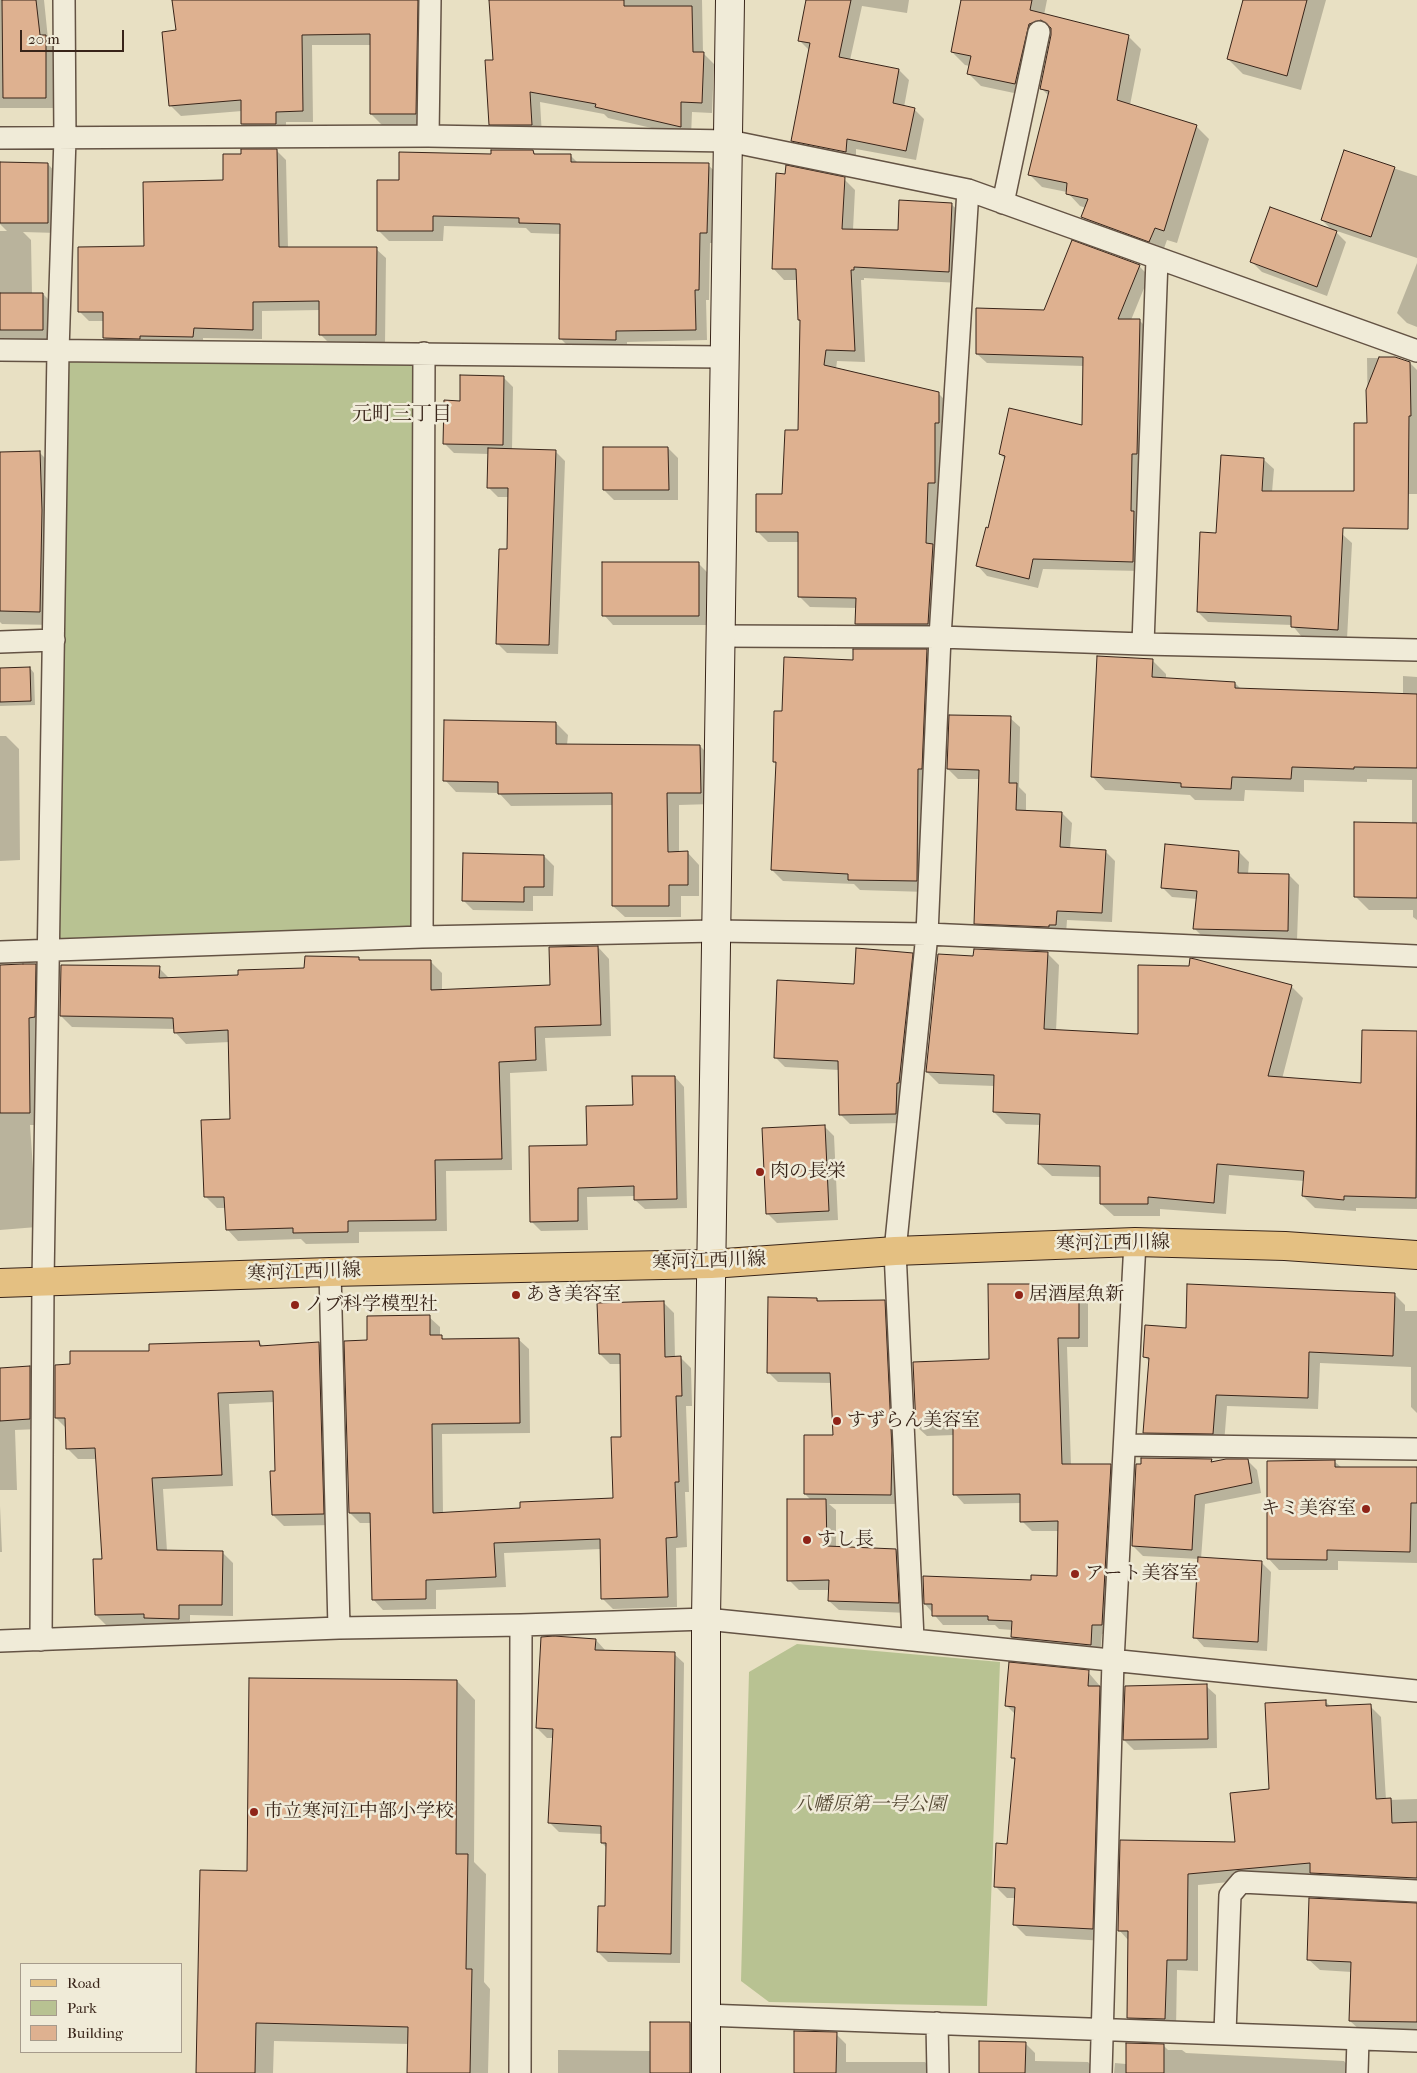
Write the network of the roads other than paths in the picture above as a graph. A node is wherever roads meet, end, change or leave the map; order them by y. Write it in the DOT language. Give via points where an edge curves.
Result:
graph roads {
  1 [pos="64,0"];
  2 [pos="430,0"];
  3 [pos="730,0"];
  4 [pos="1039,32"];
  5 [pos="428,136"];
  6 [pos="0,138"];
  7 [pos="65,138"];
  8 [pos="728,141"];
  9 [pos="968,190"];
  10 [pos="1003,203"];
  11 [pos="1157,258"];
  12 [pos="0,350"];
  13 [pos="58,351"];
  14 [pos="1417,351"];
  15 [pos="424,353"];
  16 [pos="723,357"];
  17 [pos="719,636"];
  18 [pos="940,636"];
  19 [pos="54,640"];
  20 [pos="0,642"];
  21 [pos="1143,644"];
  22 [pos="1417,650"];
  23 [pos="716,931"];
  24 [pos="927,934"];
  25 [pos="422,937"];
  26 [pos="50,950"];
  27 [pos="0,952"];
  28 [pos="1417,956"];
  29 [pos="1135,1242"];
  30 [pos="895,1252"];
  31 [pos="1417,1255"];
  32 [pos="711,1264"];
  33 [pos="330,1272"];
  34 [pos="43,1281"];
  35 [pos="0,1283"];
  36 [pos="1125,1445"];
  37 [pos="1417,1449"];
  38 [pos="706,1619"];
  39 [pos="521,1625"];
  40 [pos="339,1628"];
  41 [pos="41,1640"];
  42 [pos="913,1640"];
  43 [pos="0,1641"];
  44 [pos="1113,1661"];
  45 [pos="1417,1691"];
  46 [pos="1417,1891"];
  47 [pos="705,2015"];
  48 [pos="937,2023"];
  49 [pos="1101,2030"];
  50 [pos="1225,2033"];
  51 [pos="1358,2039"];
  52 [pos="1417,2042"];
  53 [pos="520,2073"];
  54 [pos="706,2073"];
  55 [pos="938,2073"];
  56 [pos="1102,2073"];
  57 [pos="1357,2073"];
  1 -- 7 [label="lane"];
  2 -- 5 [label="lane"];
  3 -- 8 [label="street"];
  4 -- 10 [label="lane"];
  5 -- 7 [label="lane"];
  5 -- 8 [label="lane"];
  6 -- 7 [label="lane"];
  7 -- 13 [label="lane"];
  8 -- 9 [label="lane"];
  8 -- 16 [label="street"];
  9 -- 10 [label="lane"];
  9 -- 18 [label="lane"];
  10 -- 11 [label="lane"];
  11 -- 14 [label="lane"];
  11 -- 21 [label="lane"];
  12 -- 13 [label="lane"];
  13 -- 15 [label="lane"];
  13 -- 19 [label="lane"];
  15 -- 16 [label="lane"];
  15 -- 25 [label="lane"];
  16 -- 17 [label="street"];
  17 -- 18 [label="lane"];
  17 -- 23 [label="street"];
  18 -- 21 [label="lane"];
  18 -- 24 [label="lane"];
  19 -- 20 [label="lane"];
  19 -- 26 [label="lane"];
  21 -- 22 [label="lane"];
  23 -- 24 [label="lane"];
  23 -- 25 [label="lane"];
  23 -- 32 [label="street"];
  24 -- 28 [label="lane"];
  24 -- 30 [label="lane"];
  25 -- 26 [label="lane"];
  26 -- 27 [label="lane"];
  26 -- 34 [label="lane"];
  29 -- 30 [label="main road, 寒河江西川線"];
  29 -- 31 [label="main road, 寒河江西川線" via="1285,1246"];
  29 -- 36 [label="lane"];
  30 -- 32 [label="main road, 寒河江西川線"];
  30 -- 42 [label="lane"];
  32 -- 33 [label="main road, 寒河江西川線"];
  32 -- 38 [label="street"];
  33 -- 34 [label="main road, 寒河江西川線"];
  33 -- 40 [label="lane"];
  34 -- 35 [label="main road, 寒河江西川線"];
  34 -- 41 [label="lane"];
  36 -- 37 [label="lane"];
  36 -- 44 [label="lane"];
  38 -- 39 [label="lane"];
  38 -- 42 [label="lane"];
  38 -- 47 [label="street"];
  39 -- 40 [label="lane"];
  39 -- 53 [label="lane"];
  40 -- 41 [label="lane"];
  41 -- 43 [label="lane"];
  42 -- 44 [label="lane"];
  44 -- 45 [label="lane"];
  44 -- 49 [label="lane"];
  46 -- 50 [label="lane" via="1241,1882 1230,1895"];
  47 -- 48 [label="lane"];
  47 -- 54 [label="street"];
  48 -- 49 [label="lane"];
  48 -- 55 [label="lane"];
  49 -- 50 [label="lane"];
  49 -- 56 [label="lane"];
  50 -- 51 [label="lane"];
  51 -- 52 [label="lane"];
  51 -- 57 [label="lane"];
}
